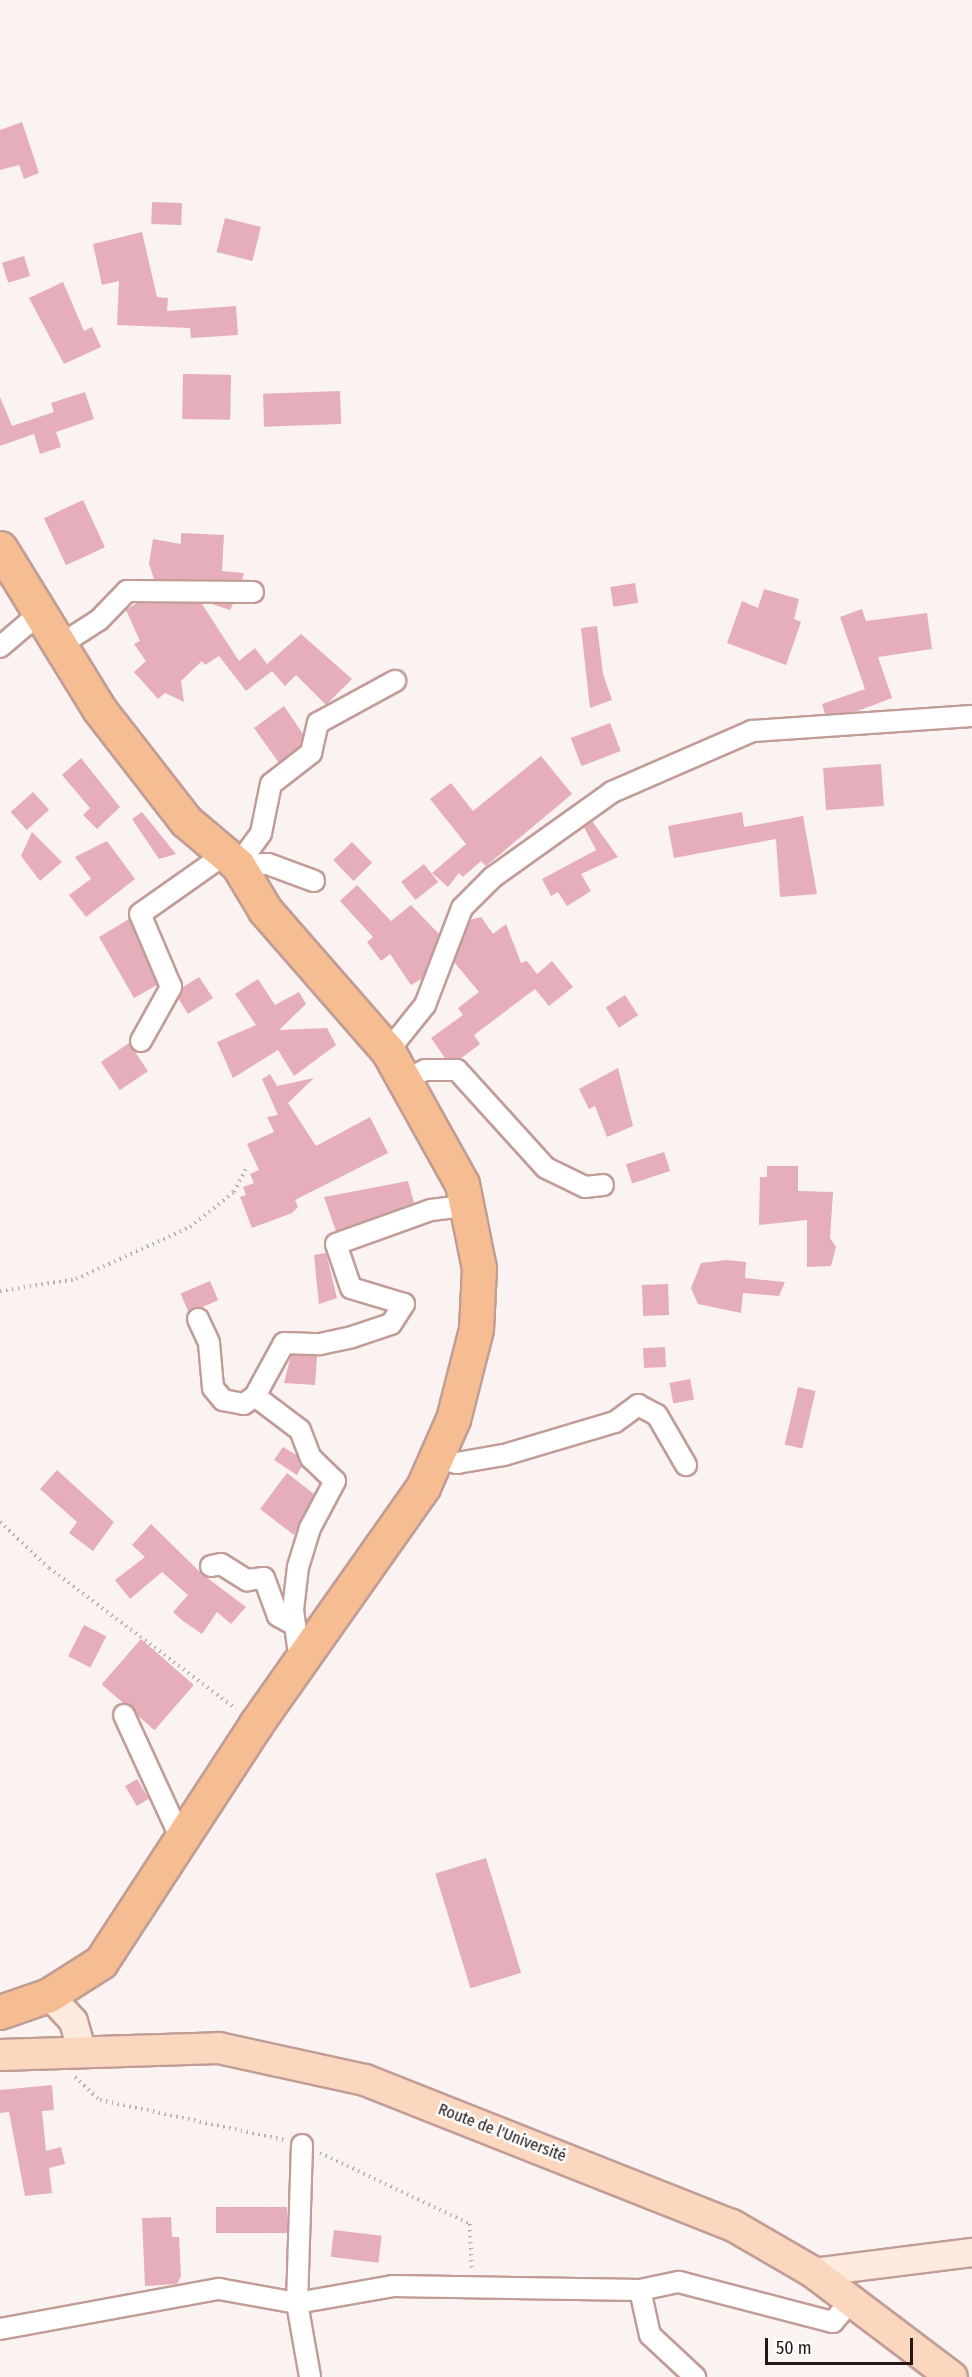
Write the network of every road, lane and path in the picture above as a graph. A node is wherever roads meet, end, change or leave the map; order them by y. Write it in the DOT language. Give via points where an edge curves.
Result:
graph roads {
  1 [pos="0,548"];
  2 [pos="253,592"];
  3 [pos="40,613"];
  4 [pos="60,645"];
  5 [pos="0,647"];
  6 [pos="395,681"];
  7 [pos="972,716"];
  8 [pos="232,859"];
  9 [pos="314,881"];
  10 [pos="141,1041"];
  11 [pos="388,1051"];
  12 [pos="404,1080"];
  13 [pos="247,1166"];
  14 [pos="603,1185"];
  15 [pos="466,1206"];
  16 [pos="0,1291"];
  17 [pos="198,1319"];
  18 [pos="255,1396"];
  19 [pos="434,1458"];
  20 [pos="686,1466"];
  21 [pos="0,1522"];
  22 [pos="211,1566"];
  23 [pos="295,1625"];
  24 [pos="300,1662"];
  25 [pos="124,1715"];
  26 [pos="256,1724"];
  27 [pos="181,1839"];
  28 [pos="49,1995"];
  29 [pos="0,2012"];
  30 [pos="81,2052"];
  31 [pos="0,2055"];
  32 [pos="302,2145"];
  33 [pos="972,2252"];
  34 [pos="813,2272"];
  35 [pos="640,2290"];
  36 [pos="852,2299"];
  37 [pos="297,2303"];
  38 [pos="0,2329"];
  39 [pos="310,2377"];
  40 [pos="695,2377"];
  41 [pos="952,2377"];
  1 -- 3 [label="highway"];
  2 -- 4 [label="street" via="127,591 99,620"];
  3 -- 4 [label="highway"];
  3 -- 5 [label="street"];
  4 -- 8 [label="highway" via="99,709 186,821"];
  6 -- 8 [label="street" via="318,723 311,753 271,784 261,832"];
  7 -- 11 [label="street" via="752,731 612,792 493,877 462,908 425,1005"];
  8 -- 9 [label="street" via="268,864"];
  8 -- 10 [label="street" via="140,914 165,962 171,987"];
  8 -- 11 [label="highway" via="266,910"];
  11 -- 12 [label="highway"];
  12 -- 14 [label="street" via="425,1070 457,1070 546,1168 585,1187"];
  12 -- 15 [label="highway" via="462,1184"];
  13 -- 16 [label="path" via="234,1192 190,1227 76,1279"];
  15 -- 18 [label="street" via="430,1210 336,1244 351,1288 404,1304 391,1324 352,1337 320,1344 284,1343"];
  15 -- 19 [label="highway" via="479,1268 476,1329 453,1419"];
  17 -- 18 [label="street" via="209,1343 213,1388 224,1400 244,1404"];
  18 -- 23 [label="street" via="300,1430 311,1458 335,1481 310,1528 298,1568"];
  19 -- 20 [label="street" via="457,1463 504,1455 615,1422 638,1405 657,1415"];
  19 -- 24 [label="highway" via="423,1487"];
  21 -- 26 [label="path" via="49,1568"];
  22 -- 23 [label="street" via="221,1564 247,1580 264,1578 278,1616"];
  23 -- 24 [label="street"];
  24 -- 26 [label="highway"];
  25 -- 27 [label="street"];
  26 -- 27 [label="highway"];
  27 -- 28 [label="highway" via="101,1962"];
  28 -- 29 [label="highway"];
  28 -- 30 [label="main road" via="73,2021"];
  30 -- 31 [label="main road, Route de l'Université"];
  30 -- 34 [label="main road, Route de l'Université" via="219,2048 365,2080 711,2216"];
  32 -- 37 [label="street"];
  33 -- 34 [label="main road"];
  34 -- 36 [label="main road, Route de l'Université"];
  35 -- 36 [label="street" via="680,2282 833,2322"];
  35 -- 37 [label="street" via="393,2286"];
  35 -- 40 [label="street" via="650,2335"];
  36 -- 41 [label="main road, Route de l'Université"];
  37 -- 38 [label="street" via="219,2289"];
  37 -- 39 [label="street"];
}
